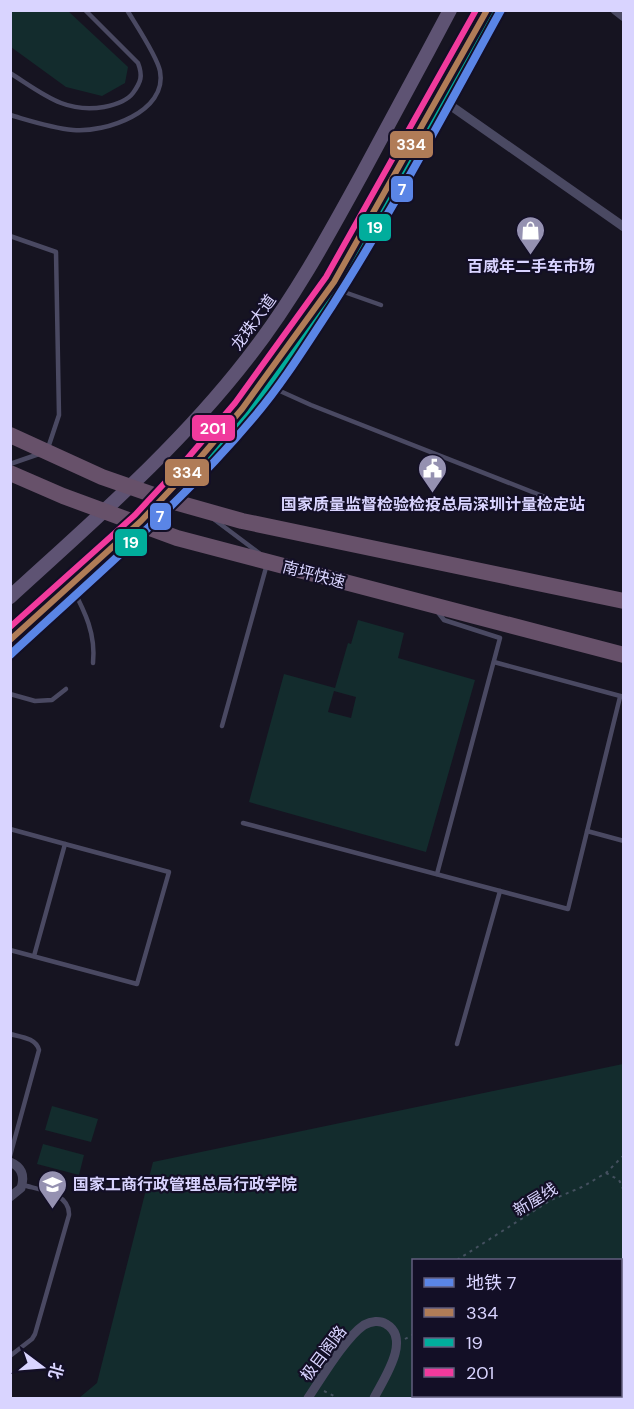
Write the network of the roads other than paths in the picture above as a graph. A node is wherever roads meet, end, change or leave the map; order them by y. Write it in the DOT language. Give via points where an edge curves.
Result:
graph roads {
  1 [pos="85,10"];
  2 [pos="127,10"];
  3 [pos="450,10"];
  4 [pos="487,10"];
  5 [pos="615,10"];
  6 [pos="624,17"];
  7 [pos="10,73"];
  8 [pos="437,99"];
  9 [pos="10,116"];
  10 [pos="624,226"];
  11 [pos="10,236"];
  12 [pos="334,282"];
  13 [pos="381,305"];
  14 [pos="264,380"];
  15 [pos="10,435"];
  16 [pos="10,464"];
  17 [pos="10,473"];
  18 [pos="172,488"];
  19 [pos="573,508"];
  20 [pos="268,558"];
  21 [pos="70,584"];
  22 [pos="10,597"];
  23 [pos="624,601"];
  24 [pos="436,609"];
  25 [pos="10,640"];
  26 [pos="624,655"];
  27 [pos="624,660"];
  28 [pos="494,662"];
  29 [pos="93,663"];
  30 [pos="66,689"];
  31 [pos="10,694"];
  32 [pos="622,697"];
  33 [pos="222,726"];
  34 [pos="243,823"];
  35 [pos="10,829"];
  36 [pos="587,831"];
  37 [pos="624,841"];
  38 [pos="65,844"];
  39 [pos="437,874"];
  40 [pos="500,891"];
  41 [pos="10,950"];
  42 [pos="33,956"];
  43 [pos="10,1034"];
  44 [pos="457,1044"];
  45 [pos="10,1156"];
  46 [pos="10,1162"];
  47 [pos="23,1185"];
  48 [pos="10,1197"];
  49 [pos="10,1356"];
  50 [pos="308,1398"];
  51 [pos="374,1398"];
  1 -- 7 [label="lane" via="138,63 141,82 130,97 113,106 88,110 68,107"];
  2 -- 9 [label="lane" via="160,71 158,90 145,108 126,120 84,130"];
  3 -- 22 [label="main road, 龙珠大道" via="322,247 260,342 166,452"];
  4 -- 8 [label="main road"];
  5 -- 6 [label="street"];
  8 -- 10 [label="street"];
  8 -- 12 [label="main road"];
  11 -- 16 [label="lane" via="56,252 59,415 46,452"];
  12 -- 13 [label="lane" via="347,293"];
  12 -- 14 [label="main road"];
  14 -- 18 [label="main road"];
  14 -- 19 [label="lane" via="311,405"];
  15 -- 23 [label="highway" via="102,477 243,521"];
  17 -- 26 [label="highway, 南坪快速" via="177,538"];
  18 -- 20 [label="lane"];
  18 -- 21 [label="main road"];
  20 -- 24 [label="lane"];
  20 -- 33 [label="lane"];
  21 -- 25 [label="main road"];
  21 -- 29 [label="lane" via="88,620"];
  24 -- 27 [label="lane"];
  24 -- 28 [label="lane" via="444,620 500,638"];
  28 -- 32 [label="lane"];
  28 -- 39 [label="lane"];
  30 -- 31 [label="lane" via="52,700"];
  32 -- 36 [label="lane"];
  34 -- 39 [label="lane"];
  35 -- 38 [label="lane"];
  36 -- 37 [label="lane"];
  36 -- 40 [label="lane" via="568,909"];
  38 -- 42 [label="lane"];
  38 -- 42 [label="lane" via="169,872 137,984"];
  39 -- 40 [label="lane"];
  40 -- 44 [label="lane"];
  41 -- 42 [label="lane"];
  43 -- 45 [label="lane" via="32,1040 39,1050"];
  46 -- 47 [label="street" via="21,1171"];
  47 -- 48 [label="street"];
  47 -- 49 [label="lane" via="58,1196 70,1207 35,1334"];
  50 -- 51 [label="street, 极目阁路" via="360,1329 370,1322 381,1322 392,1329 398,1343"];
}
